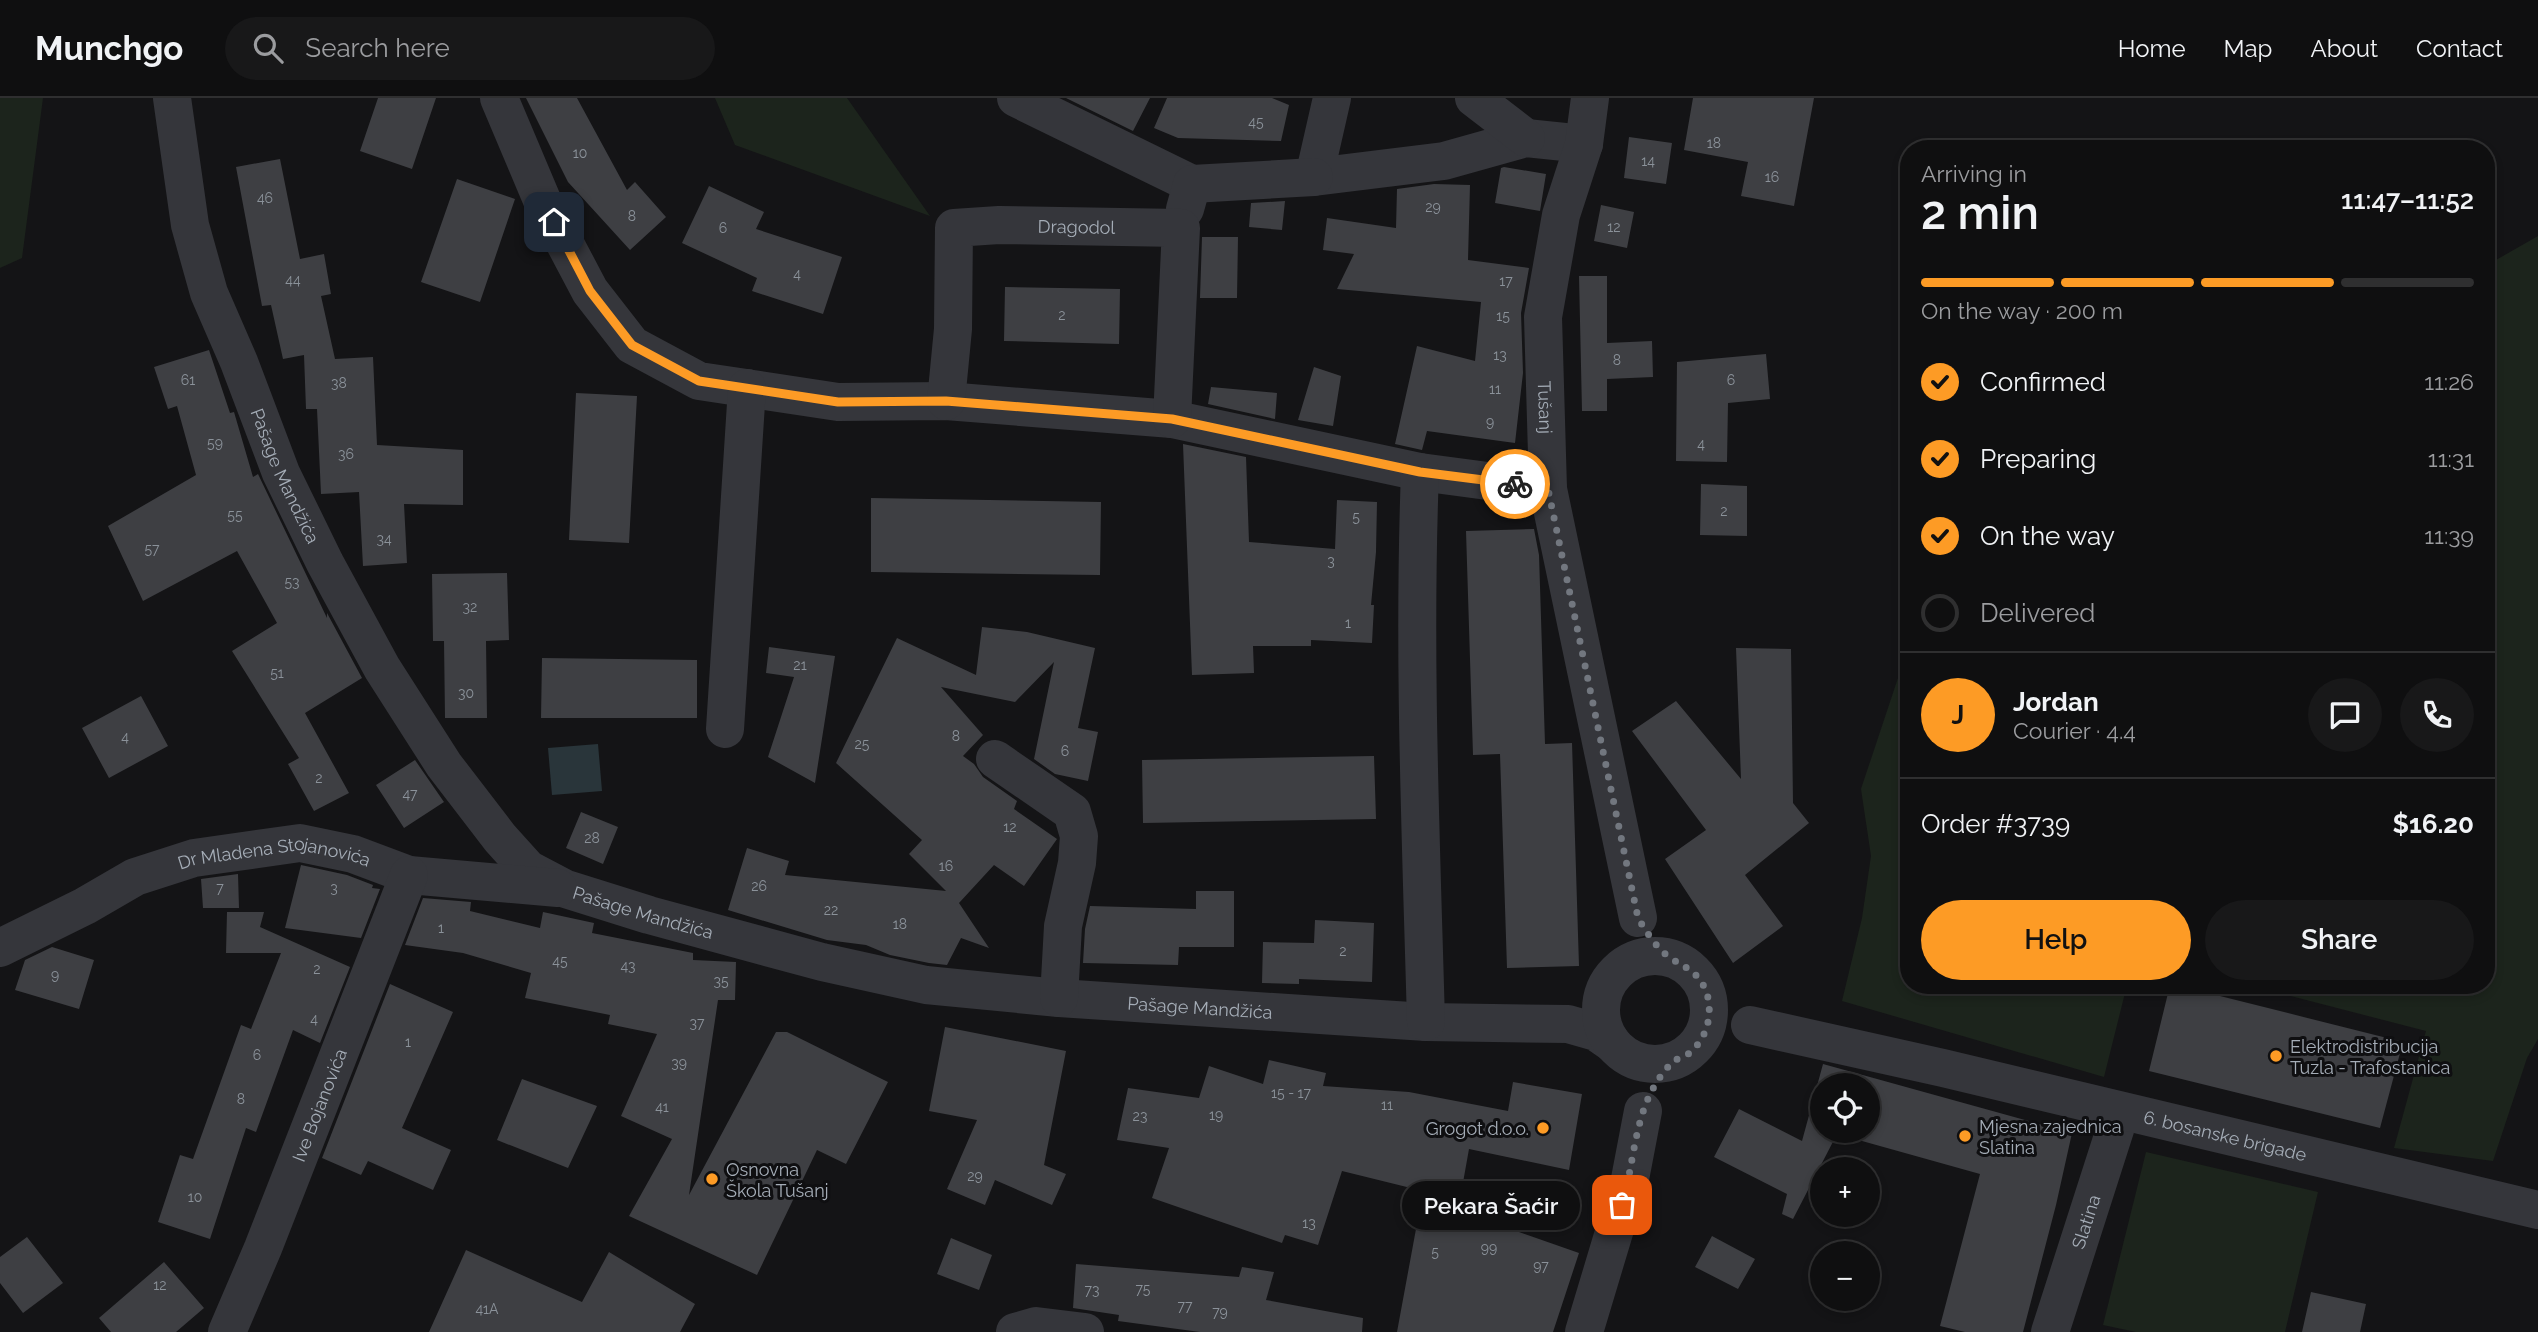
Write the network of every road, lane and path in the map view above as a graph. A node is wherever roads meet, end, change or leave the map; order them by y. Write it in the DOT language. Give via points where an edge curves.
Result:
graph roads {
  1 [pos="172,98"];
  2 [pos="499,98"];
  3 [pos="1016,98"];
  4 [pos="1332,98"];
  5 [pos="1474,98"];
  6 [pos="1590,98"];
  7 [pos="1527,138"];
  8 [pos="1584,144"];
  9 [pos="1314,177"];
  10 [pos="1192,184"];
  11 [pos="1181,228"];
  12 [pos="747,388"];
  13 [pos="946,401"];
  14 [pos="1172,419"];
  15 [pos="1420,472"];
  16 [pos="1548,489"];
  17 [pos="725,729"];
  18 [pos="995,759"];
  19 [pos="409,875"];
  20 [pos="566,889"];
  21 [pos="1638,918"];
  22 [pos="0,948"];
  23 [pos="1672,959"];
  24 [pos="1623,967"];
  25 [pos="1707,993"];
  26 [pos="1059,998"];
  27 [pos="1426,1022"];
  28 [pos="1750,1025"];
  29 [pos="1618,1049"];
  30 [pos="1686,1051"];
  31 [pos="1643,1111"];
  32 [pos="2121,1111"];
  33 [pos="2538,1210"];
  34 [pos="228,1332"];
  35 [pos="1015,1332"];
  36 [pos="1085,1332"];
  37 [pos="1584,1332"];
  38 [pos="2050,1332"];
  1 -- 20 [label="street, Pašage Mandžića" via="190,225 209,293 281,473 382,668 444,765 528,869"];
  2 -- 12 [label="street" via="542,200 590,291 632,345 699,381"];
  3 -- 10 [label="street"];
  4 -- 9 [label="street"];
  5 -- 7 [label="street"];
  6 -- 8 [label="street, Tušanj"];
  7 -- 8 [label="street"];
  7 -- 9 [label="street" via="1444,161"];
  8 -- 16 [label="street, Tušanj" via="1561,215 1543,317"];
  9 -- 10 [label="street"];
  10 -- 11 [label="street"];
  11 -- 13 [label="street, Dragodol" via="954,228 953,329"];
  11 -- 14 [label="street"];
  12 -- 13 [label="street" via="838,402"];
  12 -- 17 [label="street"];
  13 -- 14 [label="street"];
  14 -- 15 [label="street"];
  15 -- 16 [label="street"];
  15 -- 27 [label="street" via="1418,743"];
  16 -- 21 [label="street, Tušanj"];
  18 -- 26 [label="street" via="1072,812 1079,836 1063,926"];
  19 -- 20 [label="street, Dr Mladena Stojanovića"];
  19 -- 22 [label="street, Dr Mladena Stojanovića" via="353,854 300,843 194,858 135,877"];
  19 -- 34 [label="street, Ive Bojanovića"];
  20 -- 26 [label="street, Pašage Mandžića" via="750,943 926,985"];
  21 -- 23 [label="street"];
  21 -- 24 [label="street" via="1635,943"];
  23 -- 24 [label="street" via="1655,956"];
  23 -- 25 [label="street" via="1687,966"];
  24 -- 29 [label="street" via="1611,979 1601,1011 1604,1028"];
  25 -- 28 [label="street"];
  25 -- 30 [label="street" via="1707,1026"];
  26 -- 27 [label="street, Pašage Mandžića"];
  27 -- 29 [label="street, Pašage Mandžića" via="1568,1024 1596,1032"];
  28 -- 30 [label="street" via="1723,1031"];
  28 -- 32 [label="street, 6. bosanske brigade"];
  29 -- 30 [label="street" via="1648,1063"];
  29 -- 31 [label="street" via="1635,1078"];
  30 -- 31 [label="street" via="1656,1082"];
  31 -- 37 [label="street" via="1630,1179"];
  32 -- 33 [label="street, 6. bosanske brigade"];
  32 -- 38 [label="street, Slatina"];
  35 -- 36 [label="street" via="1036,1326"];
}
